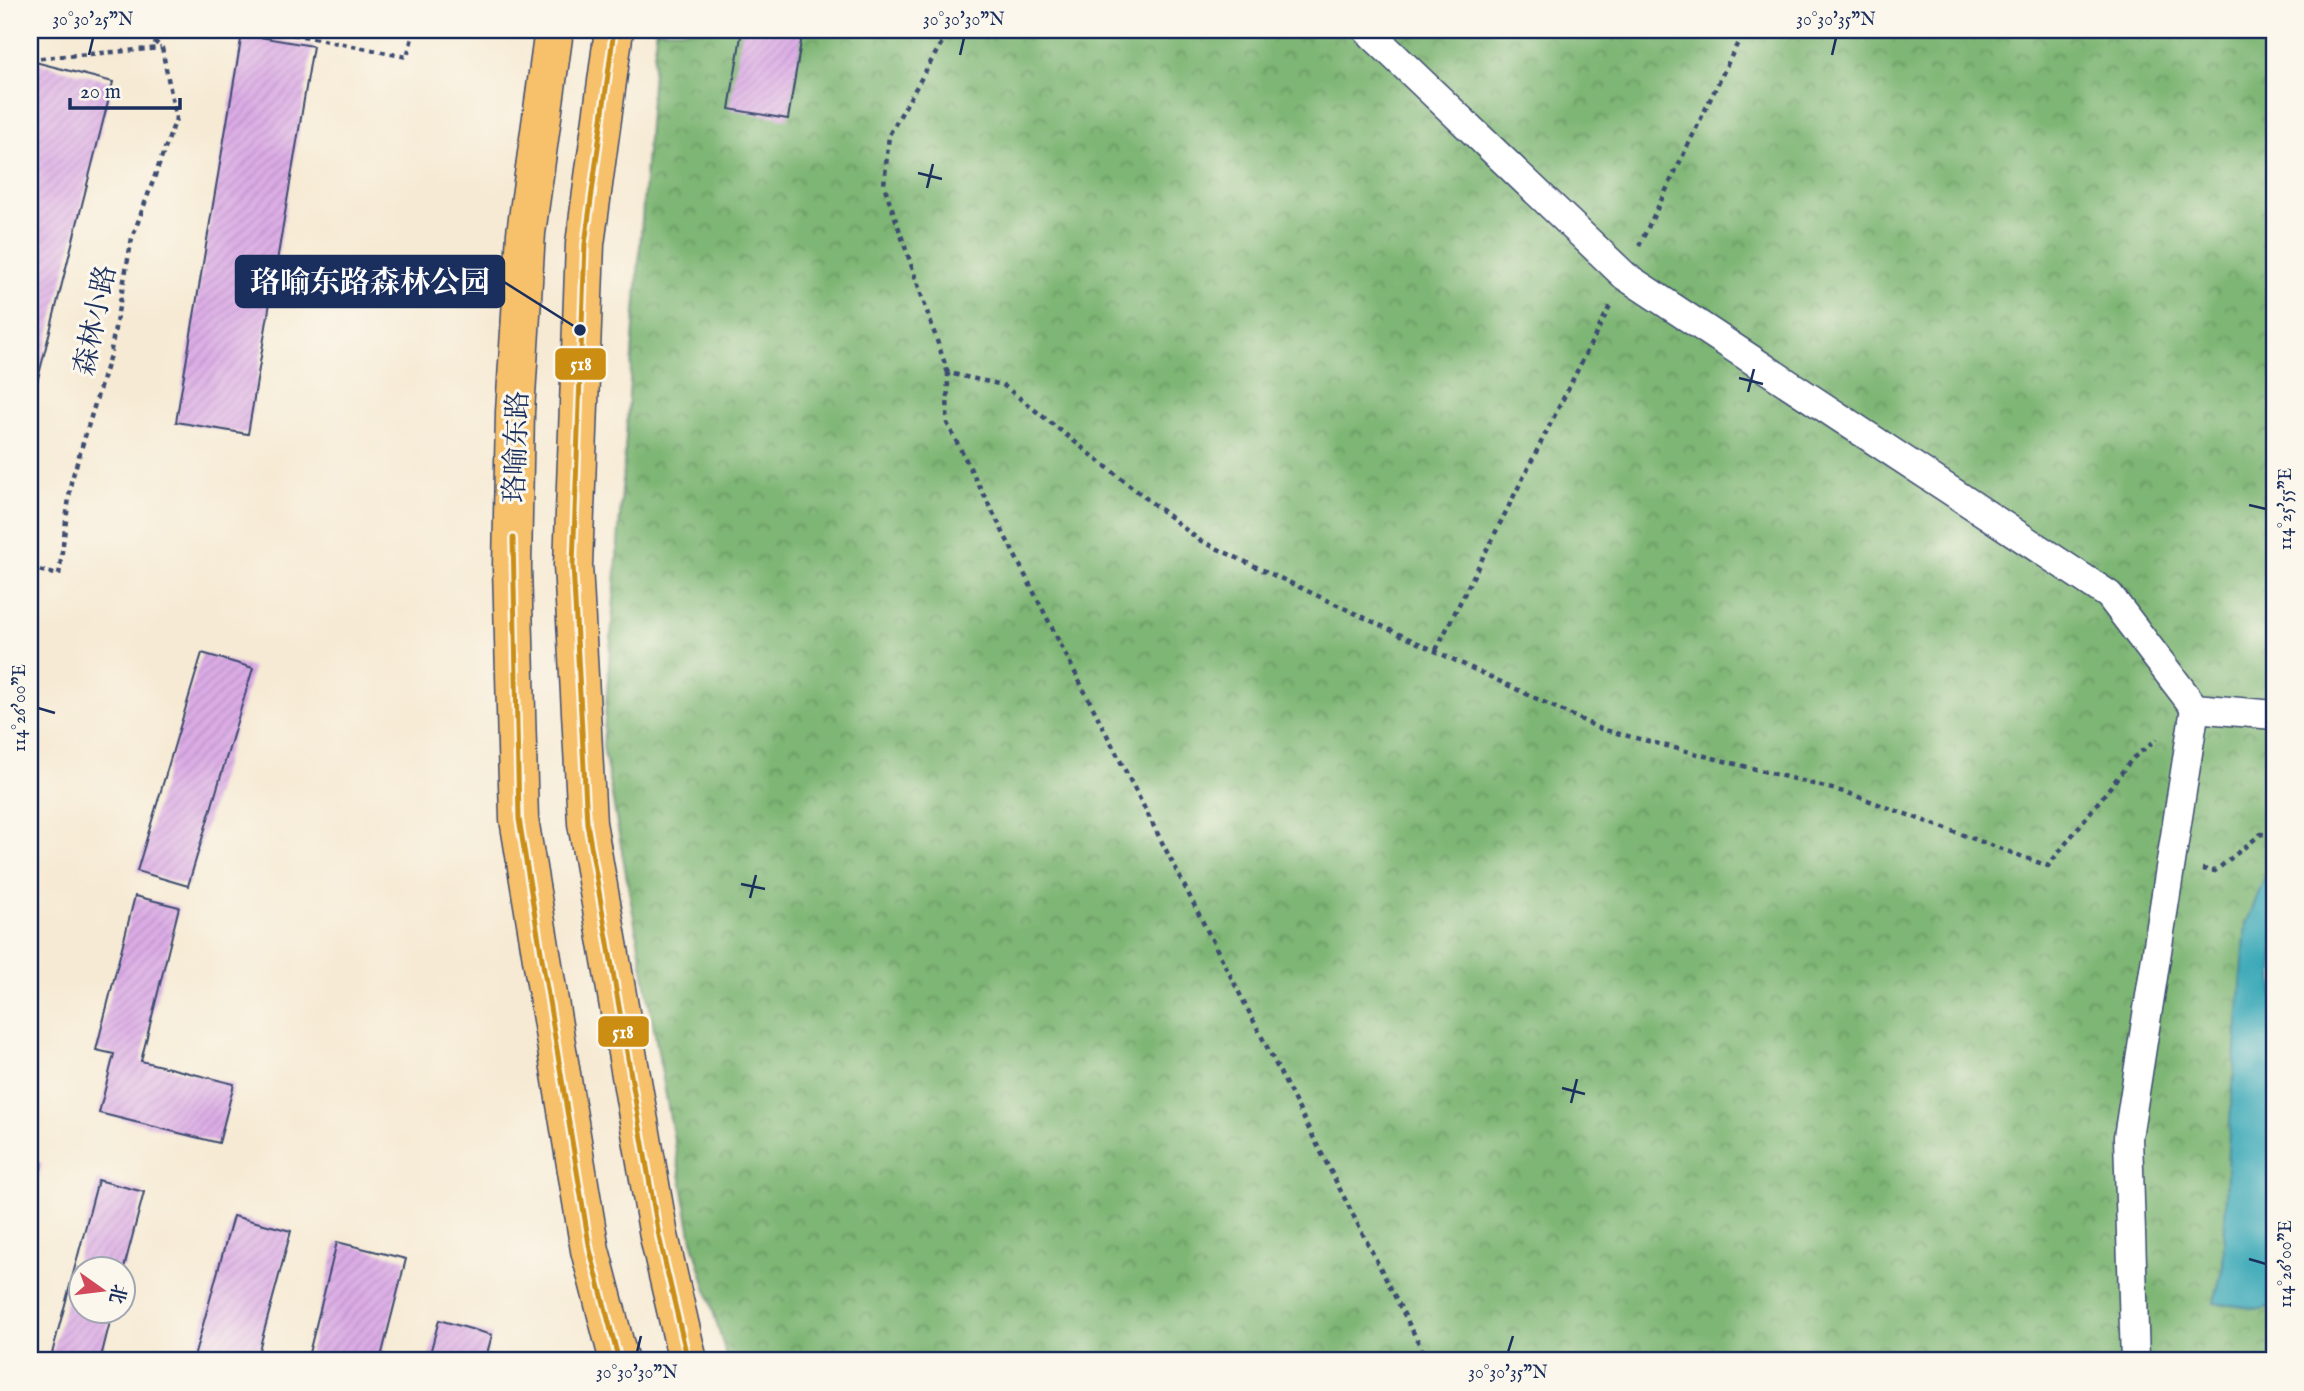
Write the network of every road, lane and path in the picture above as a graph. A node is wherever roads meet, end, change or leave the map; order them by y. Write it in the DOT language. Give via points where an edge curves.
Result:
graph roads {
  1 [pos="141,30"];
  2 [pos="273,30"];
  3 [pos="414,30"];
  4 [pos="554,30"];
  5 [pos="614,30"];
  6 [pos="949,30"];
  7 [pos="1367,30"];
  8 [pos="1744,30"];
  9 [pos="162,48"];
  10 [pos="30,59"];
  11 [pos="1625,276"];
  12 [pos="948,373"];
  13 [pos="30,568"];
  14 [pos="1436,650"];
  15 [pos="2195,708"];
  16 [pos="2274,715"];
  17 [pos="2274,835"];
  18 [pos="2170,865"];
  19 [pos="619,1361"];
  20 [pos="688,1361"];
  21 [pos="1428,1361"];
  22 [pos="2135,1361"];
  1 -- 9 [label="path"];
  2 -- 3 [label="path" via="407,57"];
  4 -- 19 [label="highway, 珞喻东路" via="526,233 515,412 512,567 519,819 590,1251"];
  5 -- 20 [label="highway" via="585,244 573,578 587,823 659,1236"];
  6 -- 12 [label="path" via="889,135 884,185"];
  7 -- 11 [label="street"];
  8 -- 11 [label="path"];
  9 -- 10 [label="path"];
  9 -- 13 [label="path, 森林小路" via="176,119 132,238 110,355 71,482 59,575"];
  11 -- 14 [label="path"];
  11 -- 15 [label="street" via="2109,595"];
  12 -- 14 [label="path" via="1003,385 1199,540"];
  12 -- 21 [label="path" via="947,423"];
  14 -- 15 [label="path" via="1601,729 1848,793 2048,866 2133,758"];
  15 -- 16 [label="street"];
  15 -- 18 [label="street"];
  17 -- 18 [label="path" via="2261,834 2215,871"];
  18 -- 22 [label="street" via="2128,1137"];
}
